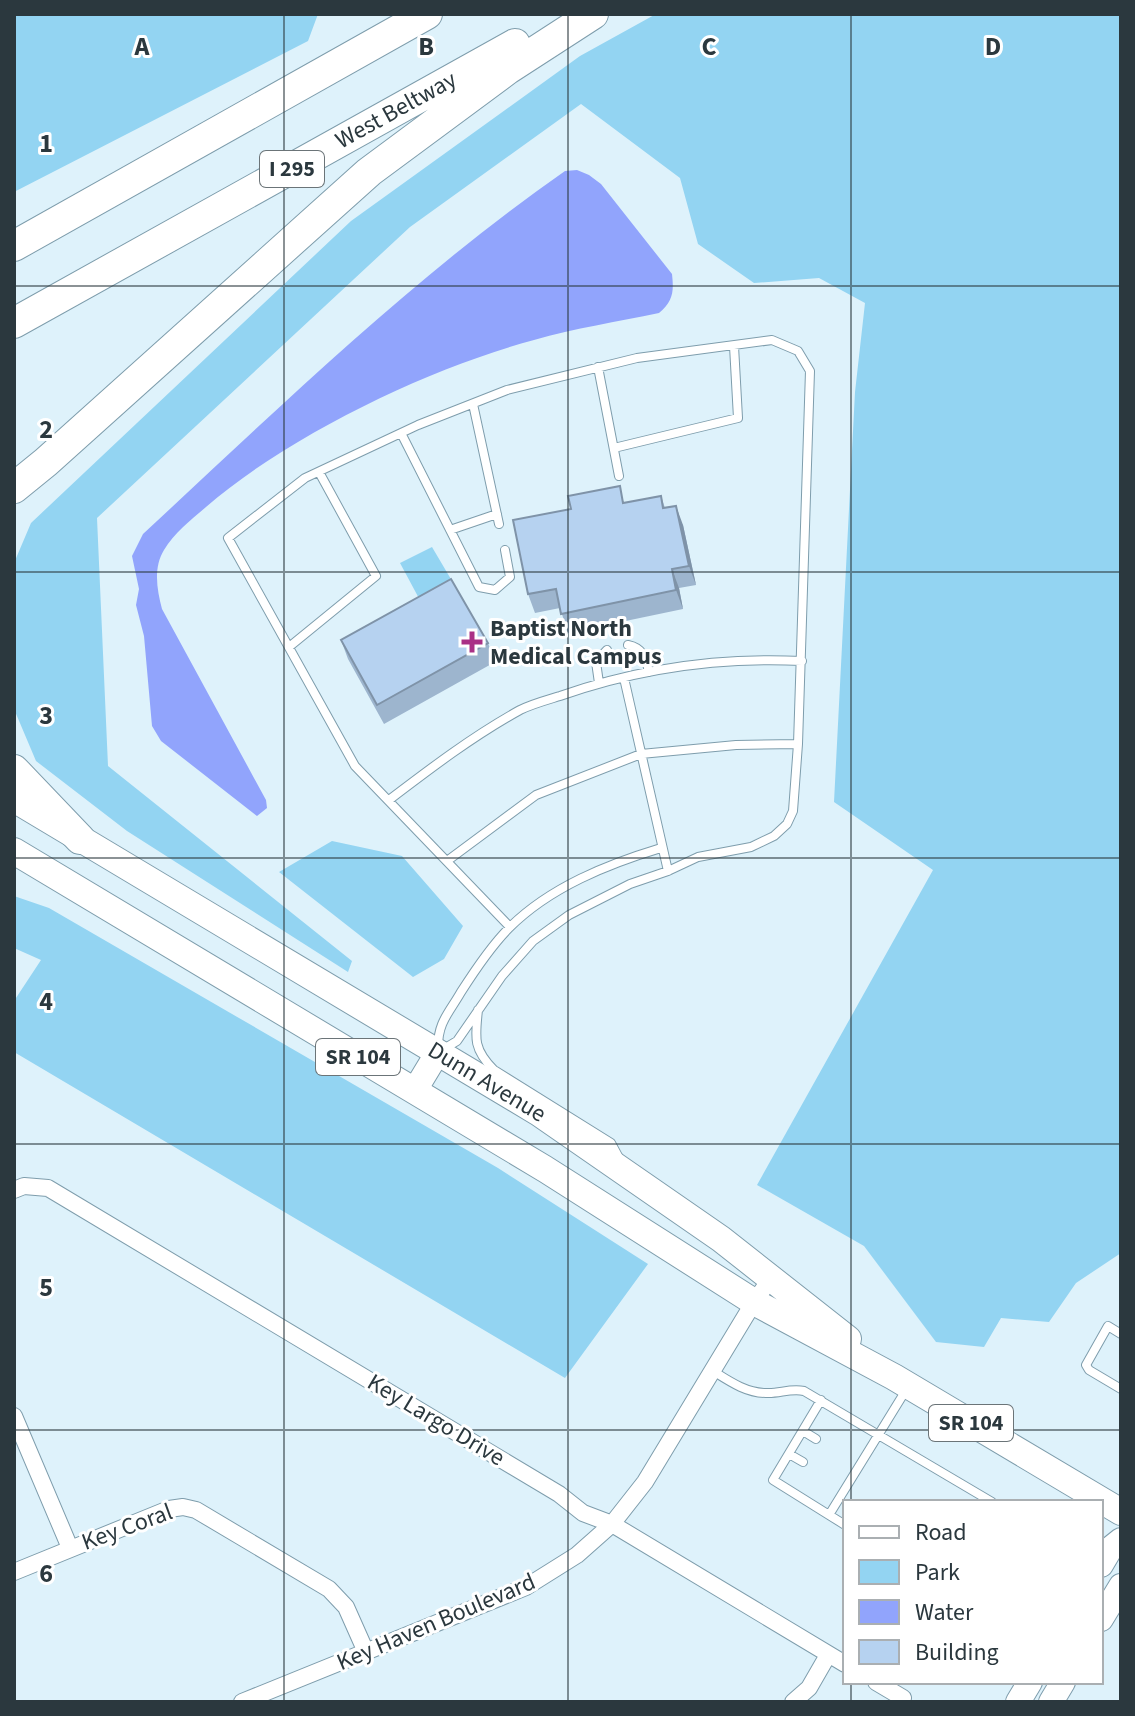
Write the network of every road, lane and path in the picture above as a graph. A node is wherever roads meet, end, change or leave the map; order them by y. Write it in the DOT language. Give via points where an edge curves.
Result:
graph roads {
  1 [pos="427,14"];
  2 [pos="569,14"];
  3 [pos="593,14"];
  4 [pos="14,246"];
  5 [pos="14,323"];
  6 [pos="734,346"];
  7 [pos="598,367"];
  8 [pos="473,404"];
  9 [pos="401,433"];
  10 [pos="614,448"];
  11 [pos="46,462"];
  12 [pos="319,472"];
  13 [pos="619,476"];
  14 [pos="14,488"];
  15 [pos="14,500"];
  16 [pos="497,514"];
  17 [pos="499,524"];
  18 [pos="450,530"];
  19 [pos="505,550"];
  20 [pos="628,645"];
  21 [pos="289,647"];
  22 [pos="607,650"];
  23 [pos="802,661"];
  24 [pos="649,672"];
  25 [pos="624,678"];
  26 [pos="599,683"];
  27 [pos="798,744"];
  28 [pos="641,754"];
  29 [pos="14,770"];
  30 [pos="14,799"];
  31 [pos="389,800"];
  32 [pos="80,839"];
  33 [pos="661,848"];
  34 [pos="14,851"];
  35 [pos="447,861"];
  36 [pos="668,871"];
  37 [pos="510,927"];
  38 [pos="479,1006"];
  39 [pos="438,1052"];
  40 [pos="415,1090"];
  41 [pos="625,1171"];
  42 [pos="19,1188"];
  43 [pos="772,1277"];
  44 [pos="754,1302"];
  45 [pos="1121,1334"];
  46 [pos="712,1371"];
  47 [pos="901,1382"];
  48 [pos="1121,1389"];
  49 [pos="821,1400"];
  50 [pos="14,1416"];
  51 [pos="803,1431"];
  52 [pos="878,1435"];
  53 [pos="816,1439"];
  54 [pos="789,1454"];
  55 [pos="850,1459"];
  56 [pos="803,1462"];
  57 [pos="860,1466"];
  58 [pos="836,1482"];
  59 [pos="846,1488"];
  60 [pos="989,1500"];
  61 [pos="1101,1500"];
  62 [pos="1103,1501"];
  63 [pos="1121,1512"];
  64 [pos="829,1515"];
  65 [pos="612,1524"];
  66 [pos="843,1524"];
  67 [pos="1121,1540"];
  68 [pos="70,1548"];
  69 [pos="1103,1562"];
  70 [pos="14,1572"];
  71 [pos="1121,1586"];
  72 [pos="1103,1616"];
  73 [pos="366,1652"];
  74 [pos="828,1655"];
  75 [pos="843,1663"];
  76 [pos="879,1684"];
  77 [pos="1029,1684"];
  78 [pos="1062,1684"];
  79 [pos="903,1698"];
  80 [pos="242,1702"];
  81 [pos="793,1702"];
  82 [pos="1018,1702"];
  83 [pos="1051,1702"];
  1 -- 4 [label="highway"];
  2 -- 5 [label="highway, West Beltway / I 295"];
  3 -- 11 [label="highway" via="508,69 369,172"];
  6 -- 7 [label="lane"];
  6 -- 10 [label="lane" via="738,418"];
  6 -- 23 [label="lane" via="772,340 798,351 810,371"];
  7 -- 8 [label="lane"];
  7 -- 10 [label="lane"];
  8 -- 9 [label="lane"];
  8 -- 16 [label="lane"];
  9 -- 12 [label="lane"];
  9 -- 18 [label="lane"];
  10 -- 13 [label="lane"];
  11 -- 14 [label="highway"];
  11 -- 15 [label="highway"];
  12 -- 21 [label="lane" via="376,576"];
  12 -- 21 [label="lane" via="228,538"];
  16 -- 17 [label="lane"];
  16 -- 18 [label="lane"];
  18 -- 19 [label="lane" via="479,587 495,590 510,577"];
  20 -- 24 [label="lane" via="643,653"];
  21 -- 31 [label="lane" via="355,766"];
  22 -- 26 [label="lane" via="596,662"];
  23 -- 24 [label="lane"];
  23 -- 27 [label="lane"];
  24 -- 25 [label="lane"];
  25 -- 26 [label="lane"];
  25 -- 28 [label="lane"];
  26 -- 31 [label="lane" via="521,709 458,747"];
  27 -- 28 [label="lane"];
  27 -- 36 [label="lane" via="793,811 787,824 774,836 740,850 698,857"];
  28 -- 33 [label="lane"];
  28 -- 35 [label="lane" via="536,795"];
  29 -- 32 [label="highway"];
  30 -- 32 [label="main road, Dunn Avenue / SR 104"];
  31 -- 35 [label="lane"];
  32 -- 39 [label="main road, Dunn Avenue / SR 104"];
  33 -- 36 [label="lane"];
  33 -- 37 [label="lane" via="579,879"];
  34 -- 40 [label="main road, Dunn Avenue / SR 104"];
  35 -- 37 [label="lane"];
  36 -- 38 [label="lane" via="569,915 533,941"];
  37 -- 39 [label="lane" via="438,1029"];
  38 -- 39 [label="lane" via="457,1041"];
  38 -- 41 [label="lane" via="475,1035 484,1060 611,1143"];
  39 -- 40 [label="street"];
  39 -- 41 [label="main road, Dunn Avenue / SR 104"];
  40 -- 44 [label="main road, Dunn Avenue / SR 104"];
  41 -- 43 [label="main road, Dunn Avenue / SR 104"];
  42 -- 65 [label="street, Key Largo Drive" via="48,1188 583,1513"];
  43 -- 44 [label="street, Key Haven Boulevard"];
  43 -- 47 [label="main road, Dunn Avenue / SR 104"];
  44 -- 46 [label="street, Key Haven Boulevard"];
  44 -- 47 [label="main road, Dunn Avenue / SR 104"];
  45 -- 48 [label="lane" via="1108,1326 1086,1365"];
  46 -- 49 [label="lane" via="742,1388 766,1393 793,1389"];
  46 -- 65 [label="street, Key Haven Boulevard" via="645,1482"];
  47 -- 52 [label="lane"];
  47 -- 61 [label="main road, Dunn Avenue / SR 104"];
  49 -- 51 [label="lane"];
  49 -- 52 [label="lane"];
  50 -- 68 [label="street, Key Coral"];
  51 -- 53 [label="lane"];
  51 -- 54 [label="lane"];
  52 -- 57 [label="lane"];
  52 -- 60 [label="lane"];
  54 -- 56 [label="lane"];
  54 -- 64 [label="lane" via="773,1480"];
  55 -- 57 [label="lane"];
  57 -- 59 [label="lane"];
  58 -- 59 [label="lane"];
  59 -- 64 [label="lane"];
  62 -- 63 [label="main road, Dunn Avenue / SR 104"];
  64 -- 66 [label="lane"];
  65 -- 73 [label="street, Key Haven Boulevard" via="577,1555 526,1587"];
  65 -- 74 [label="street, Key Largo Drive"];
  67 -- 69 [label="street"];
  68 -- 70 [label="street"];
  68 -- 73 [label="street, Key Coral" via="169,1509 196,1510 329,1589 346,1607"];
  71 -- 72 [label="street"];
  73 -- 80 [label="street, Key Haven Boulevard"];
  74 -- 75 [label="street, Key Largo Drive"];
  74 -- 81 [label="street" via="809,1688"];
  76 -- 79 [label="street"];
  77 -- 82 [label="street"];
  78 -- 83 [label="street"];
}
